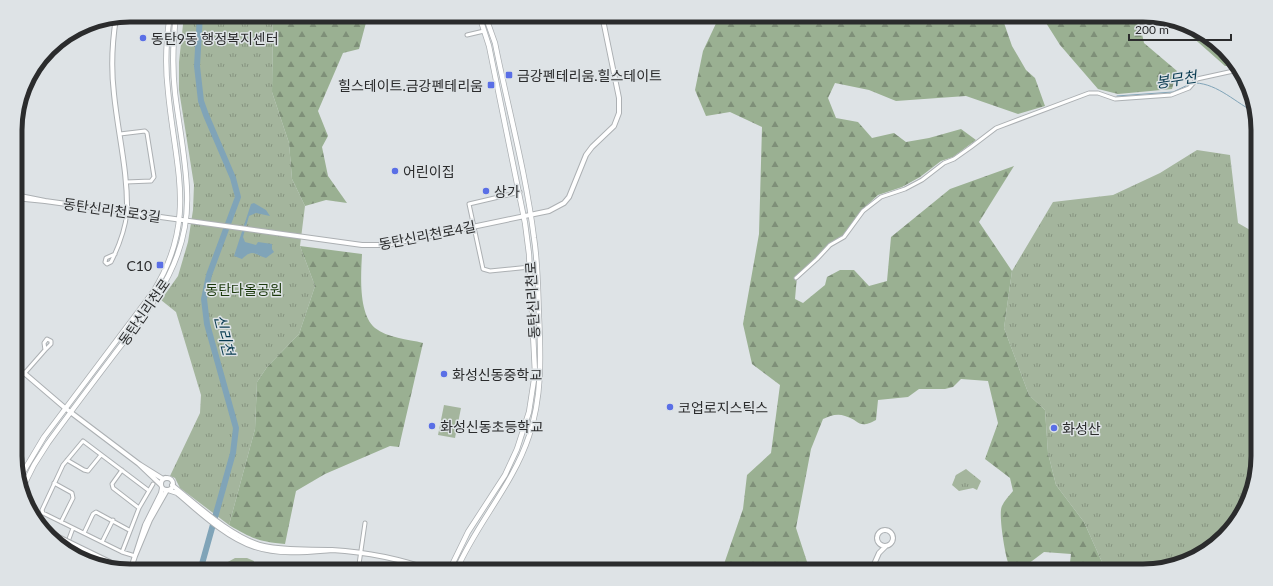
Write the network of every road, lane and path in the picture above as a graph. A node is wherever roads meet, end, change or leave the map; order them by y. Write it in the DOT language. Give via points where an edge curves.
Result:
graph roads {
  1 [pos="169,22"];
  2 [pos="176,22"];
  3 [pos="482,22"];
  4 [pos="488,22"];
  5 [pos="603,22"];
  6 [pos="116,23"];
  7 [pos="485,31"];
  8 [pos="467,35"];
  9 [pos="1233,71"];
  10 [pos="120,134"];
  11 [pos="126,182"];
  12 [pos="520,192"];
  13 [pos="22,198"];
  14 [pos="468,199"];
  15 [pos="469,204"];
  16 [pos="127,212"];
  17 [pos="531,215"];
  18 [pos="524,216"];
  19 [pos="180,220"];
  20 [pos="186,221"];
  21 [pos="196,223"];
  22 [pos="473,226"];
  23 [pos="115,254"];
  24 [pos="530,267"];
  25 [pos="796,278"];
  26 [pos="45,350"];
  27 [pos="23,373"];
  28 [pos="65,408"];
  29 [pos="71,412"];
  30 [pos="84,436"];
  31 [pos="83,441"];
  32 [pos="101,455"];
  33 [pos="67,460"];
  34 [pos="139,464"];
  35 [pos="122,470"];
  36 [pos="23,471"];
  37 [pos="165,478"];
  38 [pos="54,482"];
  39 [pos="26,483"];
  40 [pos="152,484"];
  41 [pos="172,485"];
  42 [pos="161,486"];
  43 [pos="148,490"];
  44 [pos="168,490"];
  45 [pos="184,497"];
  46 [pos="138,508"];
  47 [pos="113,520"];
  48 [pos="61,522"];
  49 [pos="365,523"];
  50 [pos="73,528"];
  51 [pos="129,530"];
  52 [pos="84,533"];
  53 [pos="61,539"];
  54 [pos="877,540"];
  55 [pos="102,542"];
  56 [pos="68,544"];
  57 [pos="887,546"];
  58 [pos="122,552"];
  59 [pos="362,552"];
  60 [pos="880,553"];
  61 [pos="135,556"];
  62 [pos="108,562"];
  63 [pos="132,564"];
  64 [pos="359,564"];
  65 [pos="414,564"];
  66 [pos="452,564"];
  67 [pos="459,564"];
  68 [pos="874,564"];
  1 -- 19 [label="main road, 동탄신리천로" via="167,80 180,184"];
  2 -- 20 [label="main road, 동탄신리천로" via="173,69 187,186"];
  3 -- 7 [label="main road, 동탄신리천로"];
  4 -- 17 [label="main road, 동탄신리천로" via="495,43"];
  5 -- 17 [label="street, 동탄신리천로4길" via="620,114 610,132 589,151 573,192 564,203 549,211"];
  6 -- 10 [label="street" via="114,93"];
  7 -- 8 [label="street"];
  7 -- 12 [label="main road, 동탄신리천로"];
  9 -- 25 [label="street" via="1208,75 1171,95 1115,99 1098,93 1089,93 996,128 954,159 944,162 922,180 881,197 863,211 844,237 827,247"];
  10 -- 11 [label="street"];
  10 -- 11 [label="street" via="147,133 154,177 151,180"];
  11 -- 16 [label="street"];
  12 -- 15 [label="street"];
  12 -- 18 [label="main road, 동탄신리천로"];
  13 -- 16 [label="street, 동탄신리천로3길"];
  14 -- 15 [label="street"];
  15 -- 22 [label="street"];
  16 -- 19 [label="street, 동탄신리천로3길"];
  16 -- 23 [label="street" via="123,234"];
  17 -- 18 [label="street, 동탄신리천로4길"];
  17 -- 67 [label="main road, 동탄신리천로" via="536,253 541,353 541,380 536,409 518,465 468,545"];
  18 -- 22 [label="street, 동탄신리천로4길"];
  18 -- 24 [label="main road, 동탄신리천로"];
  19 -- 20 [label="street, 동탄신리천로3길"];
  19 -- 28 [label="main road, 동탄신리천로" via="173,249 158,284"];
  20 -- 21 [label="street, 동탄신리천로3길"];
  20 -- 29 [label="main road, 동탄신리천로" via="178,255 158,296"];
  21 -- 22 [label="street, 동탄신리천로4길" via="352,245 386,245"];
  22 -- 24 [label="street" via="483,269 490,271"];
  24 -- 66 [label="main road, 동탄신리천로" via="535,366 523,435 511,463 468,532"];
  26 -- 27 [label="street"];
  27 -- 28 [label="street"];
  28 -- 29 [label="street"];
  28 -- 36 [label="main road, 동탄신리천로"];
  29 -- 34 [label="street"];
  29 -- 39 [label="main road, 동탄신리천로" via="42,451"];
  30 -- 31 [label="street"];
  31 -- 32 [label="street"];
  31 -- 33 [label="street"];
  32 -- 33 [label="street" via="88,471"];
  32 -- 35 [label="street"];
  33 -- 38 [label="street"];
  34 -- 37 [label="street"];
  34 -- 42 [label="street"];
  35 -- 43 [label="street"];
  35 -- 46 [label="street" via="112,484 113,488"];
  37 -- 41 [label="street" via="171,480"];
  37 -- 42 [label="street"];
  38 -- 48 [label="street" via="72,493 73,498"];
  38 -- 48 [label="street" via="42,510 43,513"];
  40 -- 43 [label="street"];
  41 -- 44 [label="street"];
  41 -- 45 [label="street"];
  42 -- 44 [label="street"];
  42 -- 61 [label="street" via="161,493 141,535"];
  43 -- 46 [label="street"];
  44 -- 45 [label="street"];
  44 -- 61 [label="street" via="153,514"];
  45 -- 59 [label="street" via="227,529 248,541 265,546"];
  46 -- 51 [label="street"];
  47 -- 51 [label="street"];
  47 -- 52 [label="street" via="96,512"];
  47 -- 55 [label="street"];
  48 -- 50 [label="street"];
  49 -- 59 [label="street"];
  50 -- 52 [label="street"];
  50 -- 56 [label="street"];
  51 -- 58 [label="street"];
  52 -- 55 [label="street"];
  53 -- 62 [label="highway, bridge"];
  54 -- 57 [label="street" via="881,546"];
  54 -- 57 [label="street" via="879,532 888,531 893,540"];
  54 -- 60 [label="street"];
  55 -- 58 [label="street"];
  57 -- 60 [label="street"];
  58 -- 61 [label="street"];
  59 -- 64 [label="street"];
  59 -- 65 [label="street"];
  60 -- 68 [label="street"];
  61 -- 63 [label="street"];
}
